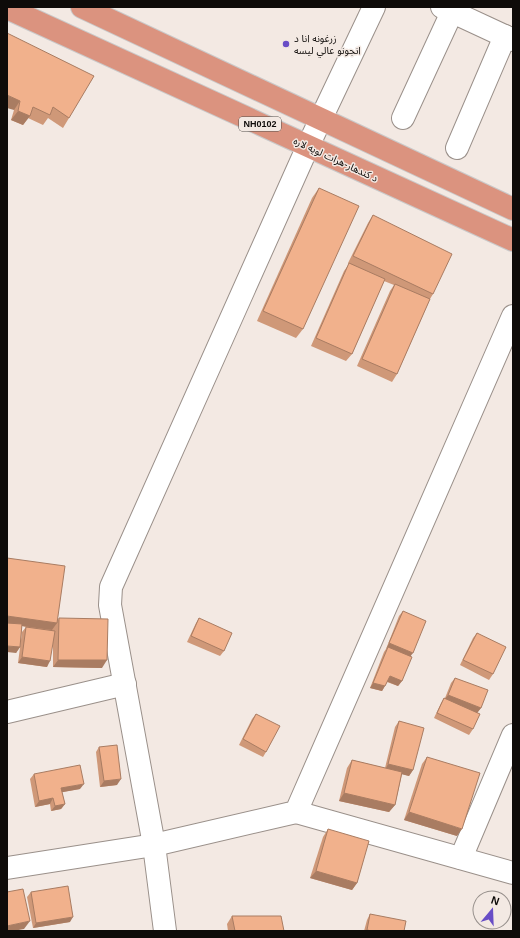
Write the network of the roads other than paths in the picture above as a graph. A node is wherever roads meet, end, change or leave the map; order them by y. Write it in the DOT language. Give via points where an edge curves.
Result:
graph roads {
  1 [pos="82,7"];
  2 [pos="374,7"];
  3 [pos="7,8"];
  4 [pos="447,9"];
  5 [pos="509,38"];
  6 [pos="403,118"];
  7 [pos="321,119"];
  8 [pos="308,146"];
  9 [pos="457,148"];
  10 [pos="513,209"];
  11 [pos="513,240"];
  12 [pos="513,316"];
  13 [pos="125,684"];
  14 [pos="7,712"];
  15 [pos="513,735"];
  16 [pos="296,812"];
  17 [pos="154,844"];
  18 [pos="461,858"];
  19 [pos="7,868"];
  20 [pos="513,873"];
  21 [pos="164,931"];
  1 -- 7 [label="highway"];
  2 -- 7 [label="street"];
  3 -- 8 [label="highway, د کندهار-هرات لويه لاره / NH0102"];
  4 -- 5 [label="street"];
  4 -- 6 [label="street"];
  5 -- 9 [label="street"];
  7 -- 8 [label="street"];
  7 -- 10 [label="highway"];
  8 -- 11 [label="highway, د کندهار-هرات لويه لاره / NH0102"];
  8 -- 13 [label="street" via="111,587 110,605"];
  12 -- 16 [label="street"];
  13 -- 14 [label="street"];
  13 -- 17 [label="street"];
  15 -- 18 [label="street"];
  16 -- 17 [label="street"];
  16 -- 18 [label="street"];
  17 -- 19 [label="street"];
  17 -- 21 [label="street"];
  18 -- 20 [label="street"];
}
